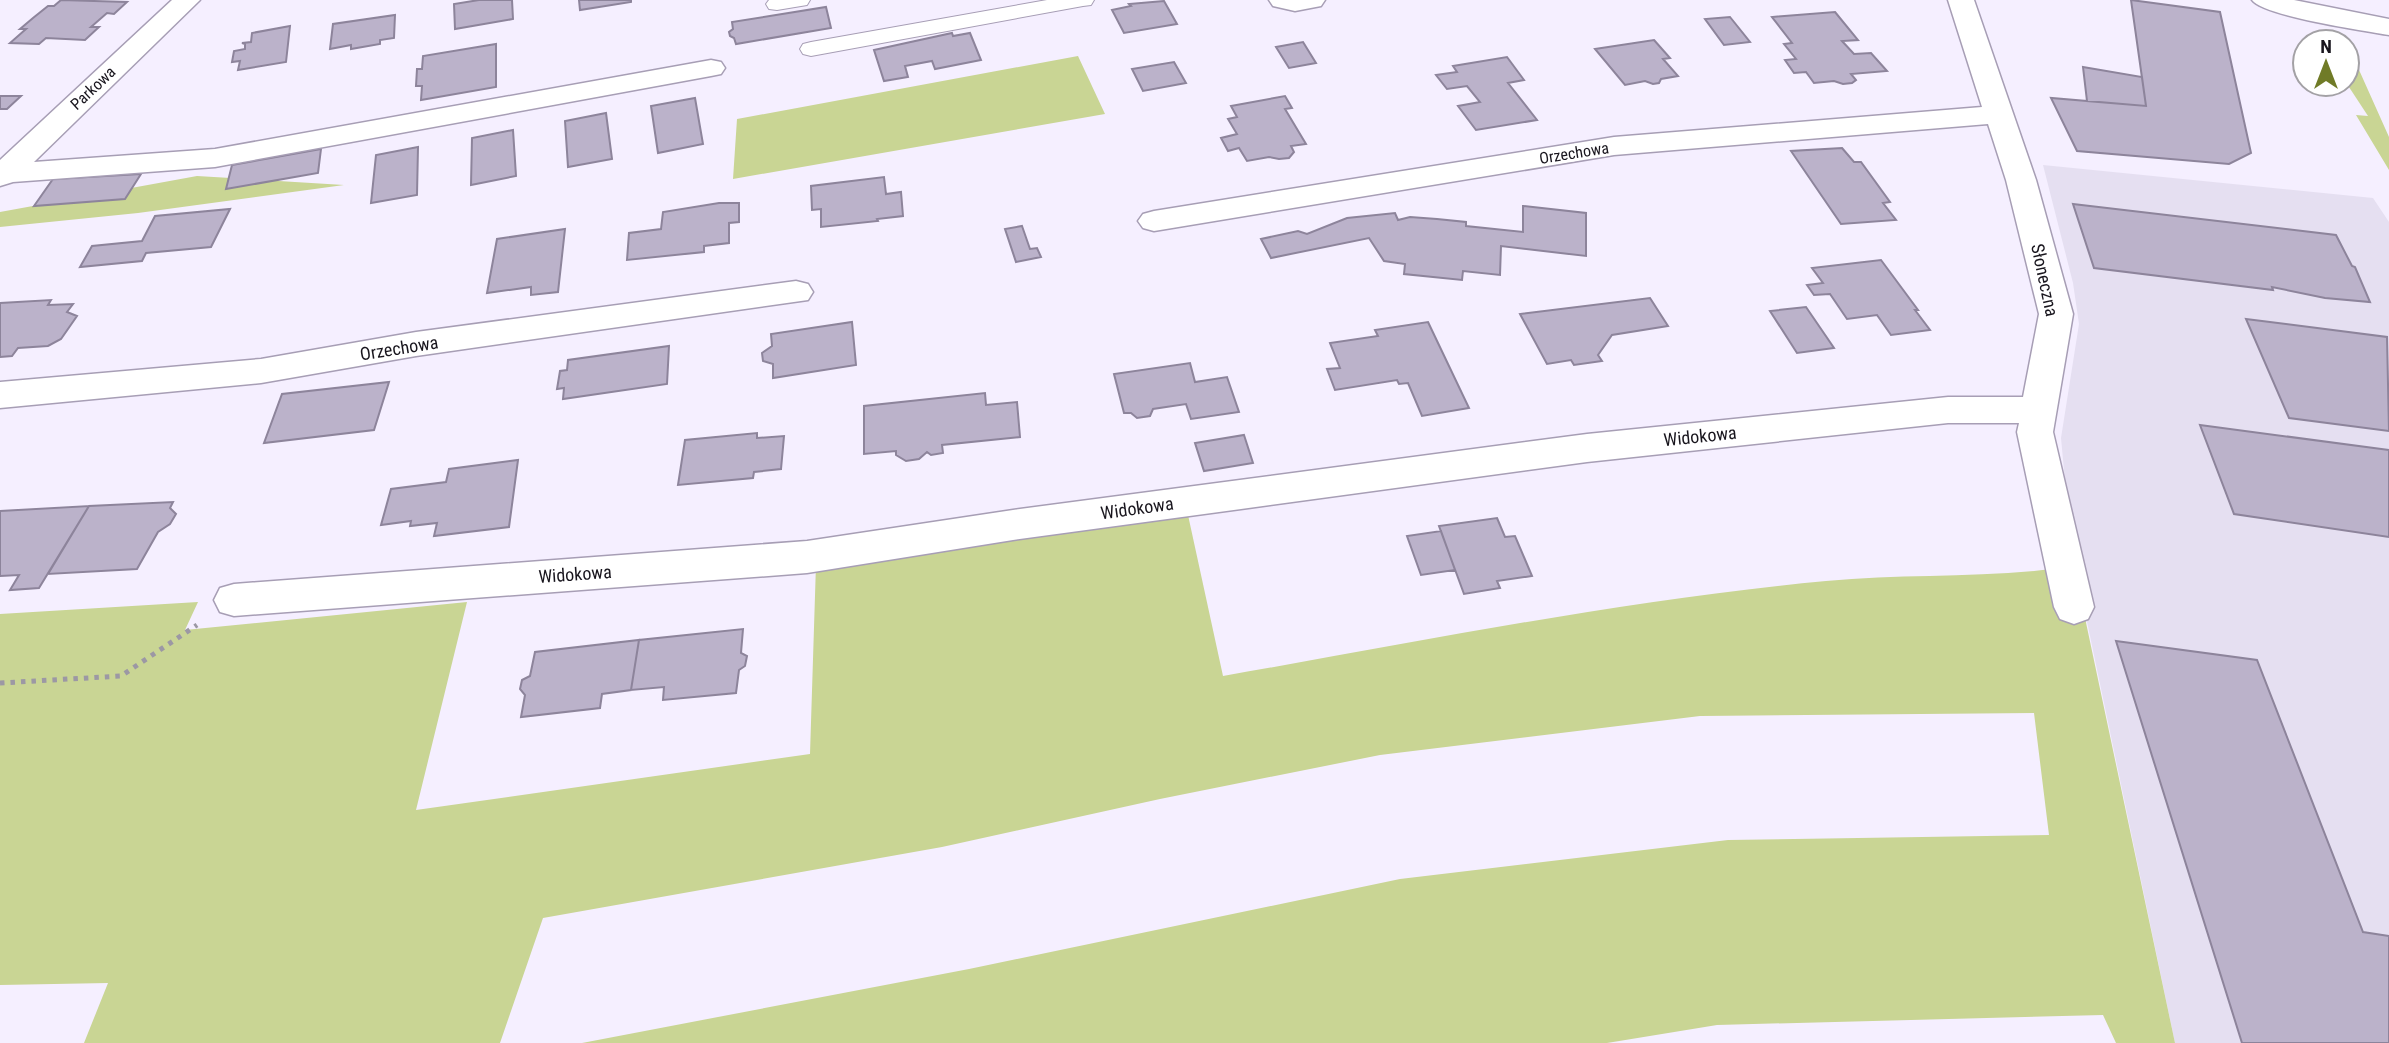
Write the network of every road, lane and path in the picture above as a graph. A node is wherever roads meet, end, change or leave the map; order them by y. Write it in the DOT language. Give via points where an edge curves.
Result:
graph roads {
  1 [pos="187,0"];
  2 [pos="799,0"];
  3 [pos="1083,0"];
  4 [pos="1282,0"];
  5 [pos="1312,0"];
  6 [pos="1961,0"];
  7 [pos="2265,0"];
  8 [pos="777,4"];
  9 [pos="2389,27"];
  10 [pos="811,49"];
  11 [pos="711,68"];
  12 [pos="1998,114"];
  13 [pos="2,175"];
  14 [pos="1154,220"];
  15 [pos="796,292"];
  16 [pos="0,395"];
  17 [pos="2040,410"];
  18 [pos="234,600"];
  19 [pos="2074,607"];
  20 [pos="0,683"];
  1 -- 13 [label="street, Parkowa"];
  2 -- 8 [label="lane"];
  3 -- 10 [label="lane"];
  4 -- 5 [label="street"];
  6 -- 12 [label="street, Słoneczna"];
  7 -- 9 [label="street"];
  11 -- 13 [label="street" via="215,158"];
  12 -- 14 [label="street, Orzechowa" via="1614,146"];
  12 -- 17 [label="street, Słoneczna" via="2021,180 2056,314"];
  15 -- 16 [label="street, Orzechowa" via="416,344 261,371"];
  17 -- 18 [label="street, Widokowa" via="1948,410 1587,448 807,557"];
  17 -- 19 [label="street, Słoneczna" via="2035,432"];
  18 -- 20 [label="path" via="121,676"];
}
